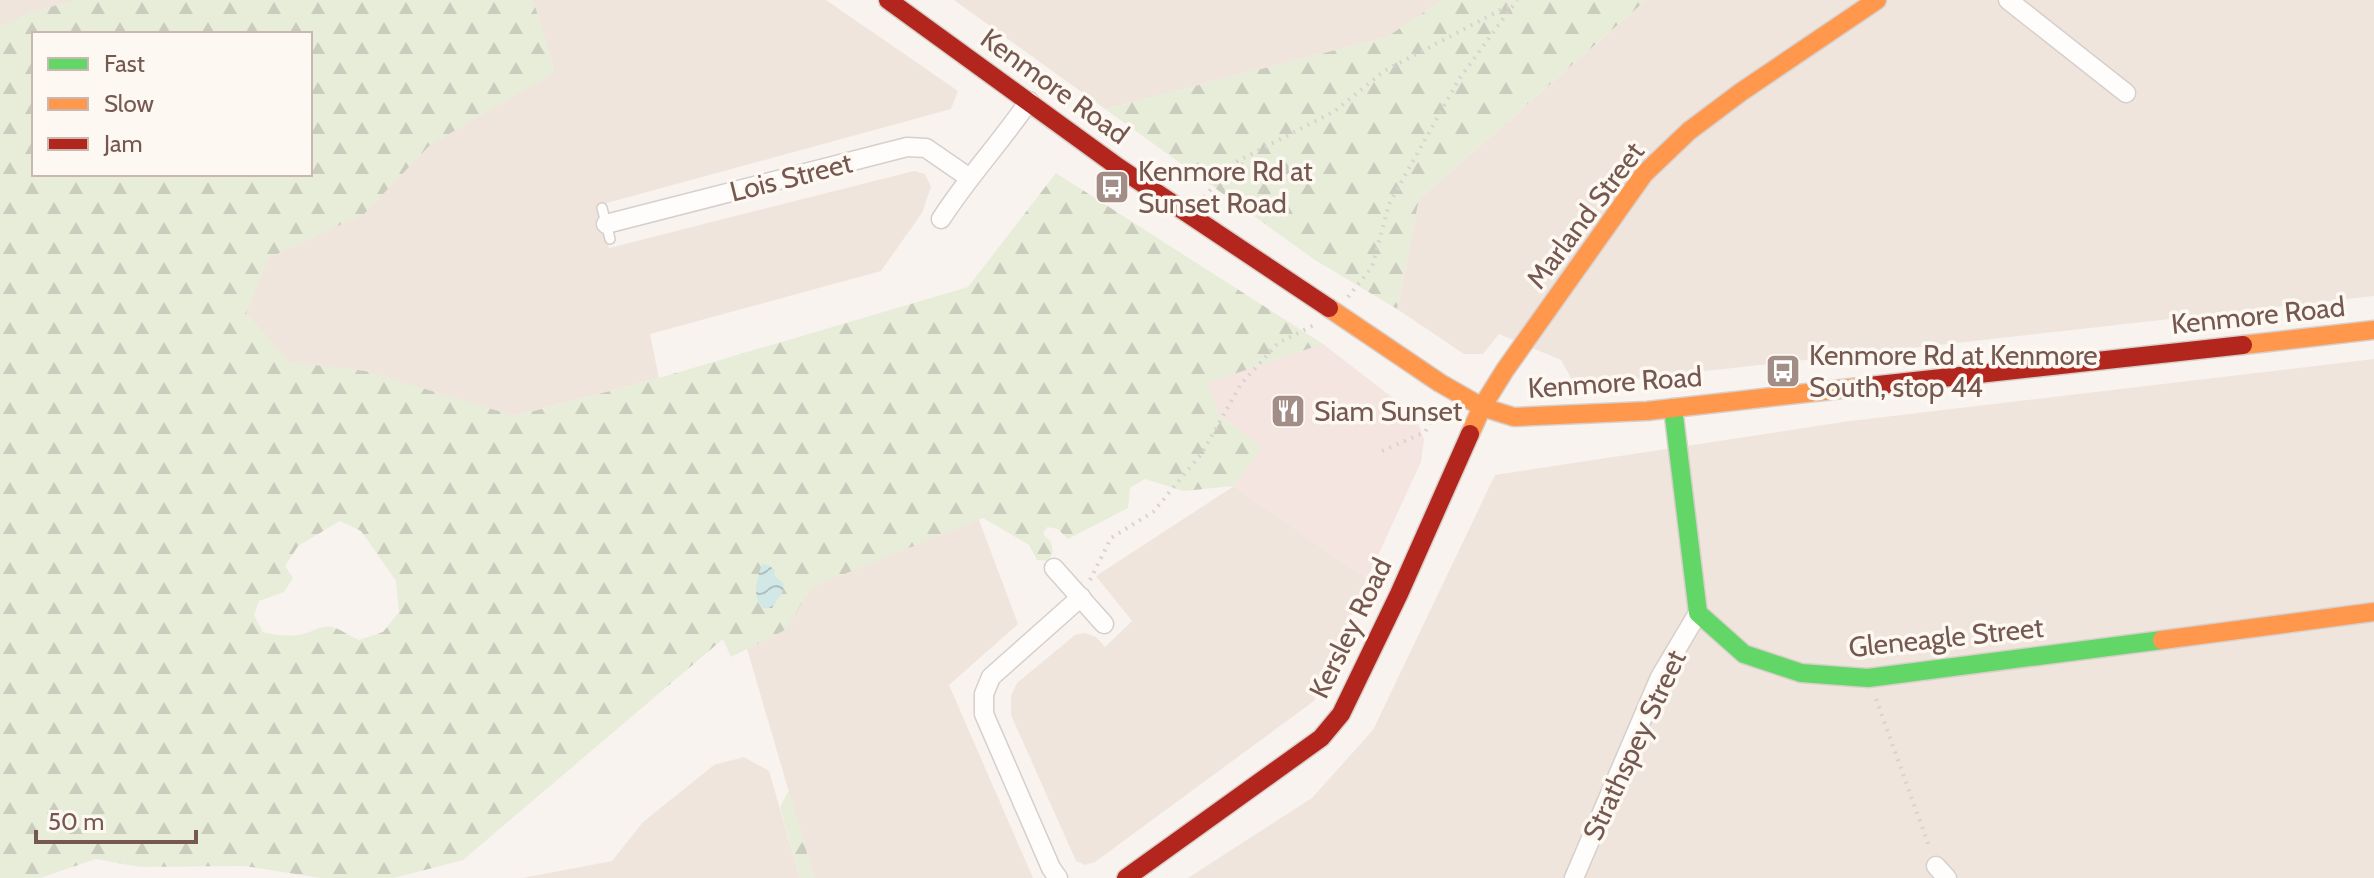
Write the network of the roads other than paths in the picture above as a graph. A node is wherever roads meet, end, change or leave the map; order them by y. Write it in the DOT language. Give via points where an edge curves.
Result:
graph roads {
  1 [pos="888,0"];
  2 [pos="1877,0"];
  3 [pos="2008,0"];
  4 [pos="2126,93"];
  5 [pos="1029,101"];
  6 [pos="968,177"];
  7 [pos="941,219"];
  8 [pos="606,224"];
  9 [pos="2374,330"];
  10 [pos="1482,407"];
  11 [pos="1673,408"];
  12 [pos="1054,568"];
  13 [pos="1081,597"];
  14 [pos="2374,612"];
  15 [pos="1698,613"];
  16 [pos="1104,624"];
  17 [pos="1058,878"];
  18 [pos="1126,878"];
  19 [pos="1574,878"];
  1 -- 5 [label="street, Kenmore Road"];
  2 -- 10 [label="street, Marland Street" via="1741,92 1644,174"];
  3 -- 4 [label="street"];
  5 -- 6 [label="street"];
  5 -- 10 [label="street, Kenmore Road" via="1191,217"];
  6 -- 7 [label="street"];
  6 -- 8 [label="street, Lois Street" via="926,148 907,147"];
  9 -- 11 [label="street, Kenmore Road"];
  10 -- 11 [label="street, Kenmore Road" via="1526,418"];
  10 -- 18 [label="street, Kersley Road" via="1341,714 1321,738"];
  11 -- 15 [label="street"];
  12 -- 13 [label="street"];
  13 -- 16 [label="street"];
  13 -- 17 [label="street" via="991,677 984,694 984,714"];
  14 -- 15 [label="street, Gleneagle Street" via="1868,678 1801,673 1744,654"];
  15 -- 19 [label="street, Strathspey Street" via="1660,677"];
}
